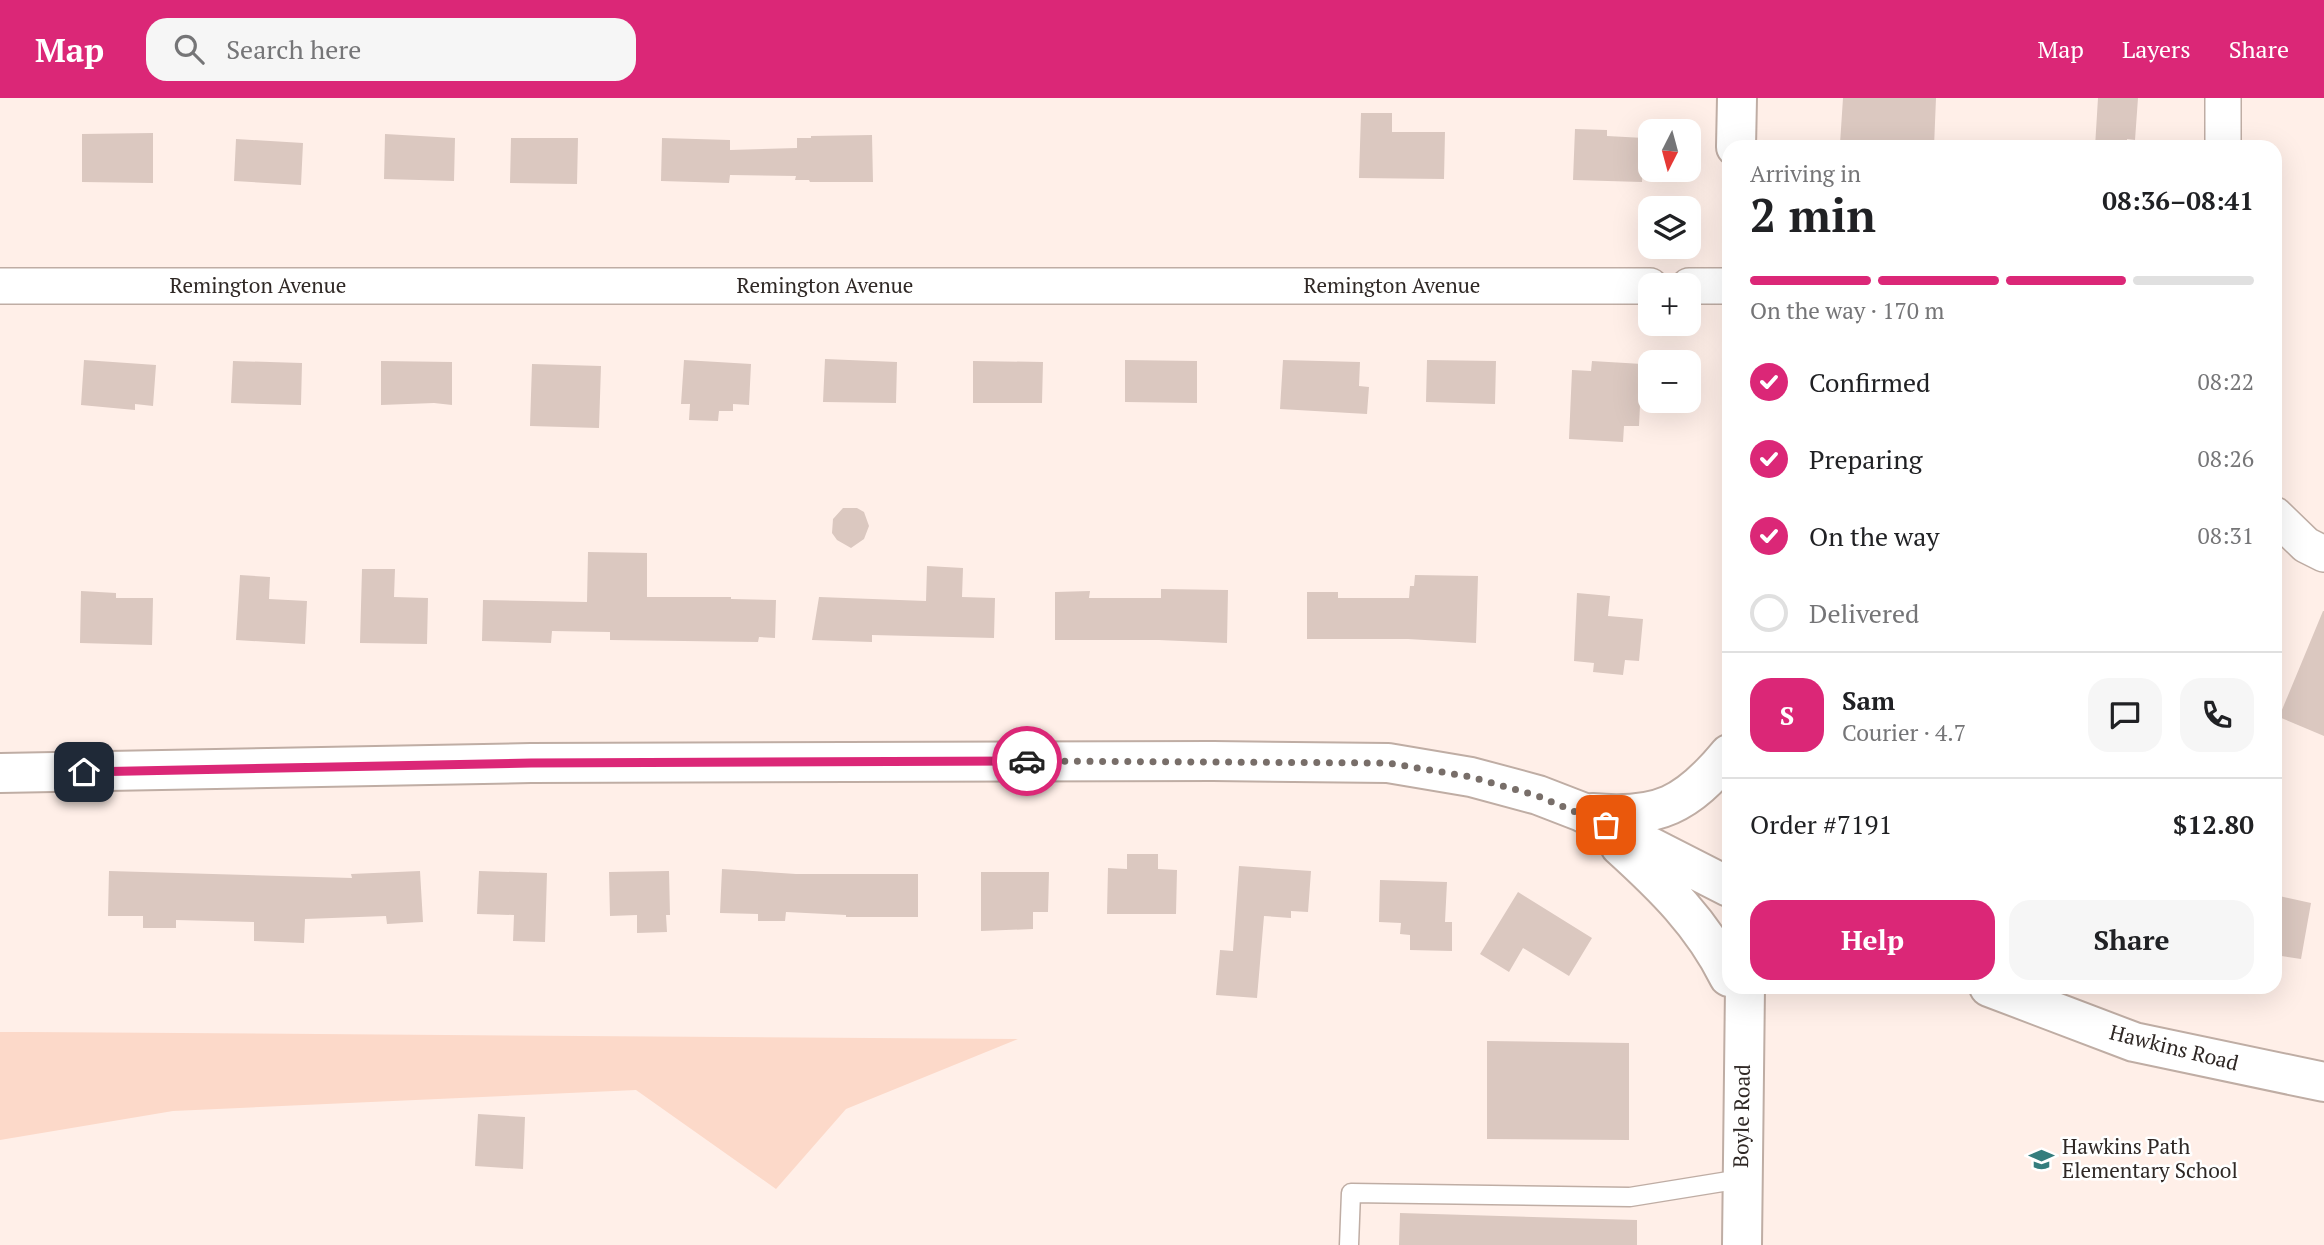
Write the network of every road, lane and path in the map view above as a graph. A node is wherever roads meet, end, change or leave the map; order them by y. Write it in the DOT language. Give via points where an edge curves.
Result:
graph roads {
  1 [pos="1737,98"];
  2 [pos="2223,98"];
  3 [pos="1736,140"];
  4 [pos="2223,140"];
  5 [pos="0,286"];
  6 [pos="1638,286"];
  7 [pos="1701,286"];
  8 [pos="1722,286"];
  9 [pos="2282,522"];
  10 [pos="2324,554"];
  11 [pos="1722,762"];
  12 [pos="0,773"];
  13 [pos="1582,812"];
  14 [pos="1722,883"];
  15 [pos="1722,959"];
  16 [pos="1742,994"];
  17 [pos="2007,994"];
  18 [pos="2324,1082"];
  19 [pos="1741,1179"];
  20 [pos="1349,1245"];
  21 [pos="1742,1245"];
  1 -- 3 [label="street"];
  2 -- 4 [label="street"];
  5 -- 6 [label="street, Remington Avenue"];
  7 -- 8 [label="street"];
  9 -- 10 [label="street" via="2306,545"];
  11 -- 13 [label="street" via="1703,785 1667,808 1625,816"];
  12 -- 13 [label="street" via="531,763 1388,763 1471,777"];
  13 -- 14 [label="street"];
  13 -- 15 [label="street" via="1668,890"];
  16 -- 19 [label="street, Boyle Road"];
  17 -- 18 [label="street, Hawkins Road" via="2134,1042"];
  19 -- 20 [label="lane" via="1630,1197 1351,1194"];
  19 -- 21 [label="street, Boyle Road"];
}
